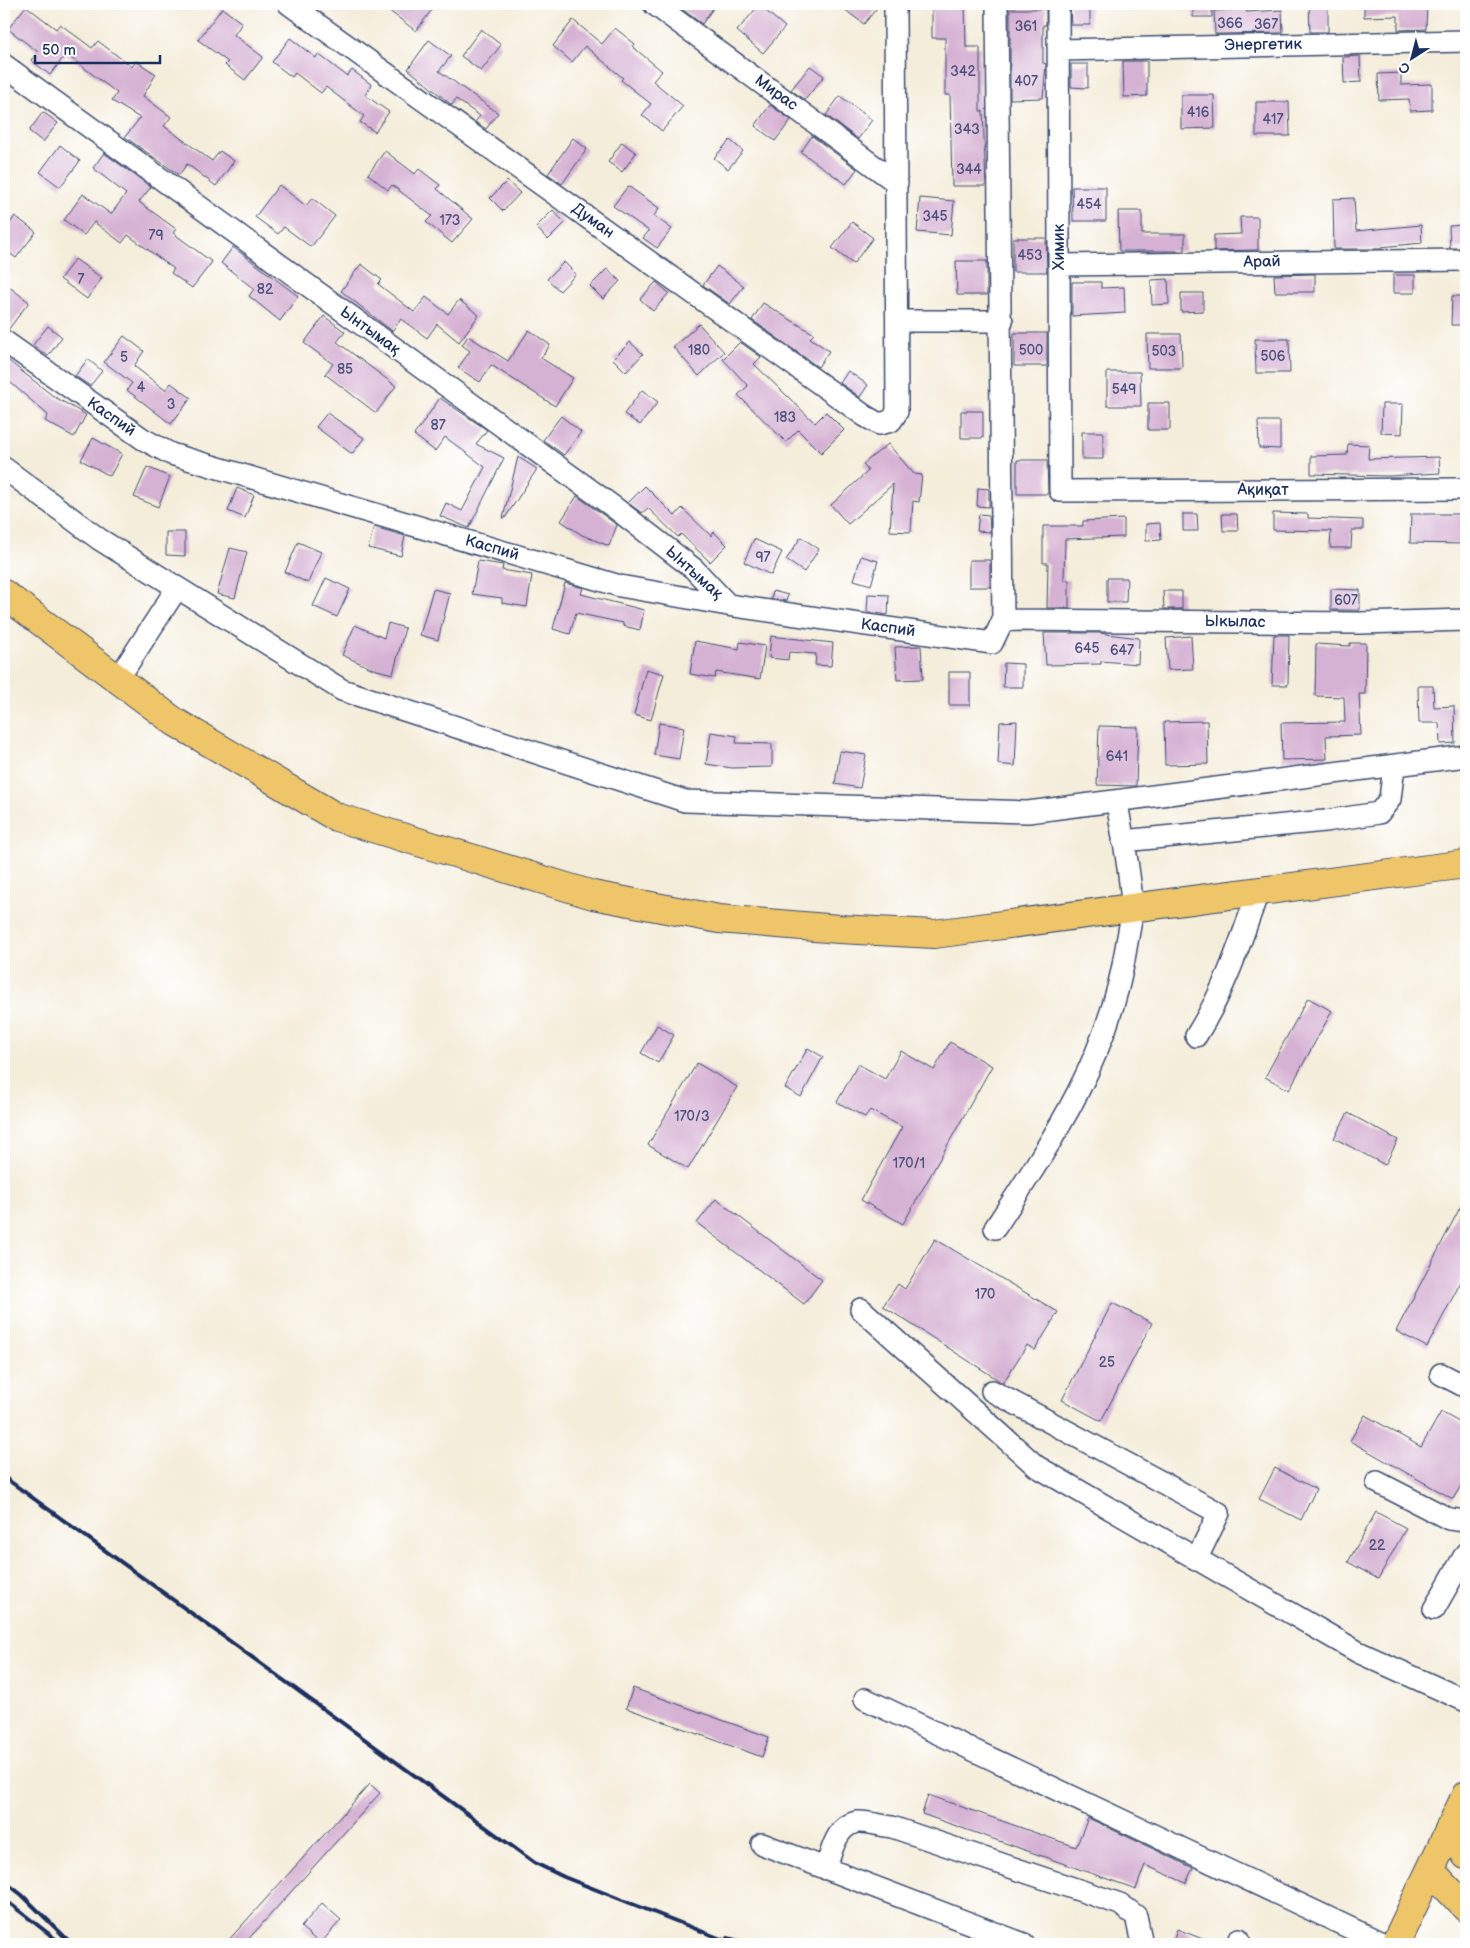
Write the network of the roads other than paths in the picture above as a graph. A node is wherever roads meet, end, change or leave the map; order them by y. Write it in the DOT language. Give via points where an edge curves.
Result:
graph roads {
  1 [pos="289,4"];
  2 [pos="654,4"];
  3 [pos="895,4"];
  4 [pos="997,4"];
  5 [pos="1058,4"];
  6 [pos="1466,41"];
  7 [pos="1059,50"];
  8 [pos="4,64"];
  9 [pos="897,183"];
  10 [pos="1466,260"];
  11 [pos="1058,264"];
  12 [pos="1002,321"];
  13 [pos="897,322"];
  14 [pos="4,341"];
  15 [pos="4,468"];
  16 [pos="1466,489"];
  17 [pos="1060,491"];
  18 [pos="177,588"];
  19 [pos="4,594"];
  20 [pos="728,605"];
  21 [pos="1003,620"];
  22 [pos="1466,620"];
  23 [pos="118,679"];
  24 [pos="1466,756"];
  25 [pos="1394,766"];
  26 [pos="1117,802"];
  27 [pos="1123,841"];
  28 [pos="1466,864"];
  29 [pos="1258,892"];
  30 [pos="1132,908"];
  31 [pos="1196,1036"];
  32 [pos="995,1228"];
  33 [pos="861,1309"];
  34 [pos="1441,1374"];
  35 [pos="1466,1387"];
  36 [pos="992,1391"];
  37 [pos="1377,1482"];
  38 [pos="1466,1521"];
  39 [pos="1466,1553"];
  40 [pos="1196,1560"];
  41 [pos="1434,1609"];
  42 [pos="865,1699"];
  43 [pos="1466,1701"];
  44 [pos="1466,1795"];
  45 [pos="1450,1828"];
  46 [pos="762,1844"];
  47 [pos="1466,1854"];
  48 [pos="826,1869"];
  49 [pos="1431,1871"];
  50 [pos="1466,1908"];
  51 [pos="1024,1944"];
  52 [pos="1142,1944"];
  53 [pos="1384,1944"];
  54 [pos="1395,1944"];
  1 -- 13 [label="street, Думан" via="879,424 891,421 897,412"];
  2 -- 9 [label="street, Мирас"];
  3 -- 9 [label="street"];
  4 -- 12 [label="street"];
  5 -- 7 [label="street, Химик"];
  6 -- 7 [label="street, Энергетик"];
  7 -- 11 [label="street, Химик"];
  8 -- 20 [label="street, Ынтымақ" via="615,508 694,569"];
  9 -- 13 [label="street"];
  10 -- 11 [label="street, Арай"];
  11 -- 17 [label="street, Химик"];
  12 -- 13 [label="street"];
  12 -- 21 [label="street"];
  14 -- 20 [label="street, Каспий" via="143,439 171,454 620,586"];
  15 -- 18 [label="street" via="99,540"];
  16 -- 17 [label="street, Ақиқат"];
  18 -- 23 [label="street"];
  18 -- 26 [label="street" via="342,690 685,801 1028,812"];
  19 -- 23 [label="main road"];
  20 -- 21 [label="street, Каспий" via="992,643"];
  21 -- 22 [label="street, Ыкылас" via="1360,623"];
  23 -- 30 [label="main road" via="175,722 336,816 593,895 719,919 934,934"];
  24 -- 25 [label="street"];
  25 -- 26 [label="street"];
  25 -- 27 [label="street" via="1390,799 1379,813"];
  26 -- 27 [label="street"];
  27 -- 30 [label="street"];
  28 -- 29 [label="main road"];
  29 -- 30 [label="main road"];
  29 -- 31 [label="street" via="1228,978"];
  30 -- 32 [label="street" via="1121,978 1079,1092 1050,1145"];
  33 -- 40 [label="street" via="1036,1466"];
  34 -- 35 [label="street"];
  36 -- 40 [label="street" via="1219,1513"];
  37 -- 38 [label="street" via="1449,1519"];
  39 -- 41 [label="street"];
  40 -- 43 [label="street" via="1358,1652"];
  42 -- 53 [label="street"];
  44 -- 45 [label="main road"];
  45 -- 47 [label="main road"];
  45 -- 49 [label="main road"];
  46 -- 48 [label="street"];
  48 -- 51 [label="street"];
  48 -- 52 [label="street" via="835,1841 846,1827 857,1822 892,1827 1120,1904 1136,1916"];
  49 -- 50 [label="main road"];
  49 -- 54 [label="main road"];
}
